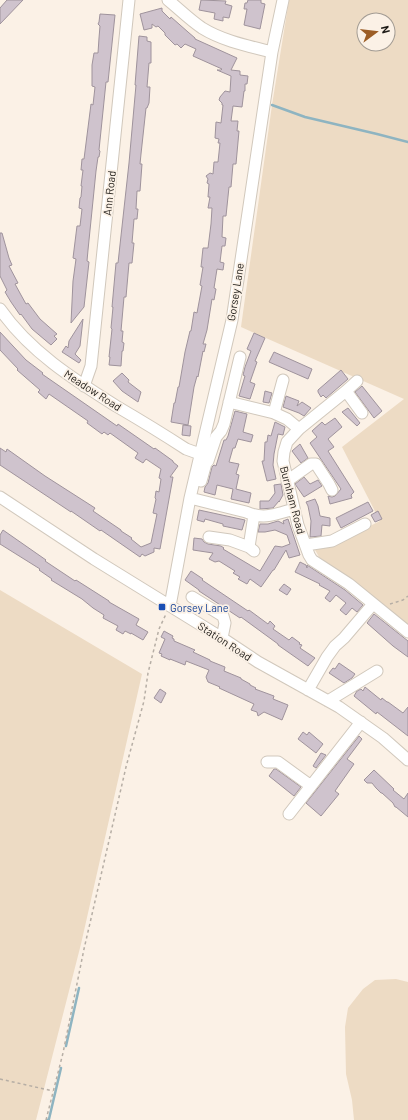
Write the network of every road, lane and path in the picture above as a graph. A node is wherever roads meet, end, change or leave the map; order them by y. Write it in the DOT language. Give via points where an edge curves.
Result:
graph roads {
  1 [pos="130,0"];
  2 [pos="168,0"];
  3 [pos="283,0"];
  4 [pos="272,52"];
  5 [pos="0,309"];
  6 [pos="240,357"];
  7 [pos="283,380"];
  8 [pos="357,381"];
  9 [pos="84,386"];
  10 [pos="346,391"];
  11 [pos="229,402"];
  12 [pos="274,413"];
  13 [pos="362,413"];
  14 [pos="299,429"];
  15 [pos="204,457"];
  16 [pos="287,481"];
  17 [pos="200,484"];
  18 [pos="332,490"];
  19 [pos="0,497"];
  20 [pos="190,498"];
  21 [pos="294,509"];
  22 [pos="254,515"];
  23 [pos="365,524"];
  24 [pos="209,537"];
  25 [pos="306,545"];
  26 [pos="408,596"];
  27 [pos="192,597"];
  28 [pos="373,604"];
  29 [pos="170,606"];
  30 [pos="382,612"];
  31 [pos="408,632"];
  32 [pos="222,638"];
  33 [pos="377,671"];
  34 [pos="308,690"];
  35 [pos="328,701"];
  36 [pos="361,722"];
  37 [pos="408,760"];
  38 [pos="267,762"];
  39 [pos="311,786"];
  40 [pos="289,814"];
  41 [pos="0,1079"];
  42 [pos="53,1091"];
  43 [pos="46,1120"];
  1 -- 9 [label="street, Ann Road" via="91,366"];
  2 -- 4 [label="street" via="201,28 241,44"];
  3 -- 4 [label="street, Gorsey Lane"];
  4 -- 15 [label="street, Gorsey Lane" via="232,320"];
  5 -- 9 [label="street, Meadow Road" via="30,344"];
  6 -- 11 [label="street"];
  7 -- 12 [label="street"];
  8 -- 10 [label="street, Burnham Road"];
  9 -- 15 [label="street, Meadow Road"];
  10 -- 13 [label="street"];
  10 -- 14 [label="street, Burnham Road"];
  11 -- 12 [label="street"];
  11 -- 15 [label="street" via="221,431"];
  12 -- 14 [label="street"];
  14 -- 16 [label="street, Burnham Road" via="286,442 283,461"];
  15 -- 17 [label="street" via="206,463"];
  15 -- 20 [label="street, Gorsey Lane"];
  16 -- 18 [label="street" via="314,463"];
  16 -- 21 [label="street, Burnham Road"];
  19 -- 29 [label="street, Station Road"];
  20 -- 22 [label="street"];
  20 -- 29 [label="street, Gorsey Lane"];
  21 -- 22 [label="street" via="271,516"];
  21 -- 25 [label="street, Burnham Road"];
  22 -- 24 [label="street" via="252,549 230,540"];
  23 -- 25 [label="street" via="332,541"];
  25 -- 28 [label="street, Burnham Road" via="312,560 349,584"];
  26 -- 30 [label="path" via="386,606"];
  27 -- 32 [label="street" via="223,616 226,623"];
  28 -- 30 [label="street, Burnham Road"];
  28 -- 34 [label="street" via="335,646"];
  29 -- 32 [label="street, Station Road"];
  29 -- 42 [label="path" via="159,629 148,673 144,701 126,767"];
  30 -- 31 [label="street, Burnham Road"];
  32 -- 34 [label="street, Station Road"];
  33 -- 35 [label="street"];
  34 -- 35 [label="street, Station Road"];
  35 -- 36 [label="street, Station Road"];
  36 -- 37 [label="street, Station Road"];
  36 -- 39 [label="street"];
  38 -- 39 [label="street" via="278,762"];
  39 -- 40 [label="street"];
  41 -- 42 [label="path"];
  42 -- 43 [label="path"];
}
